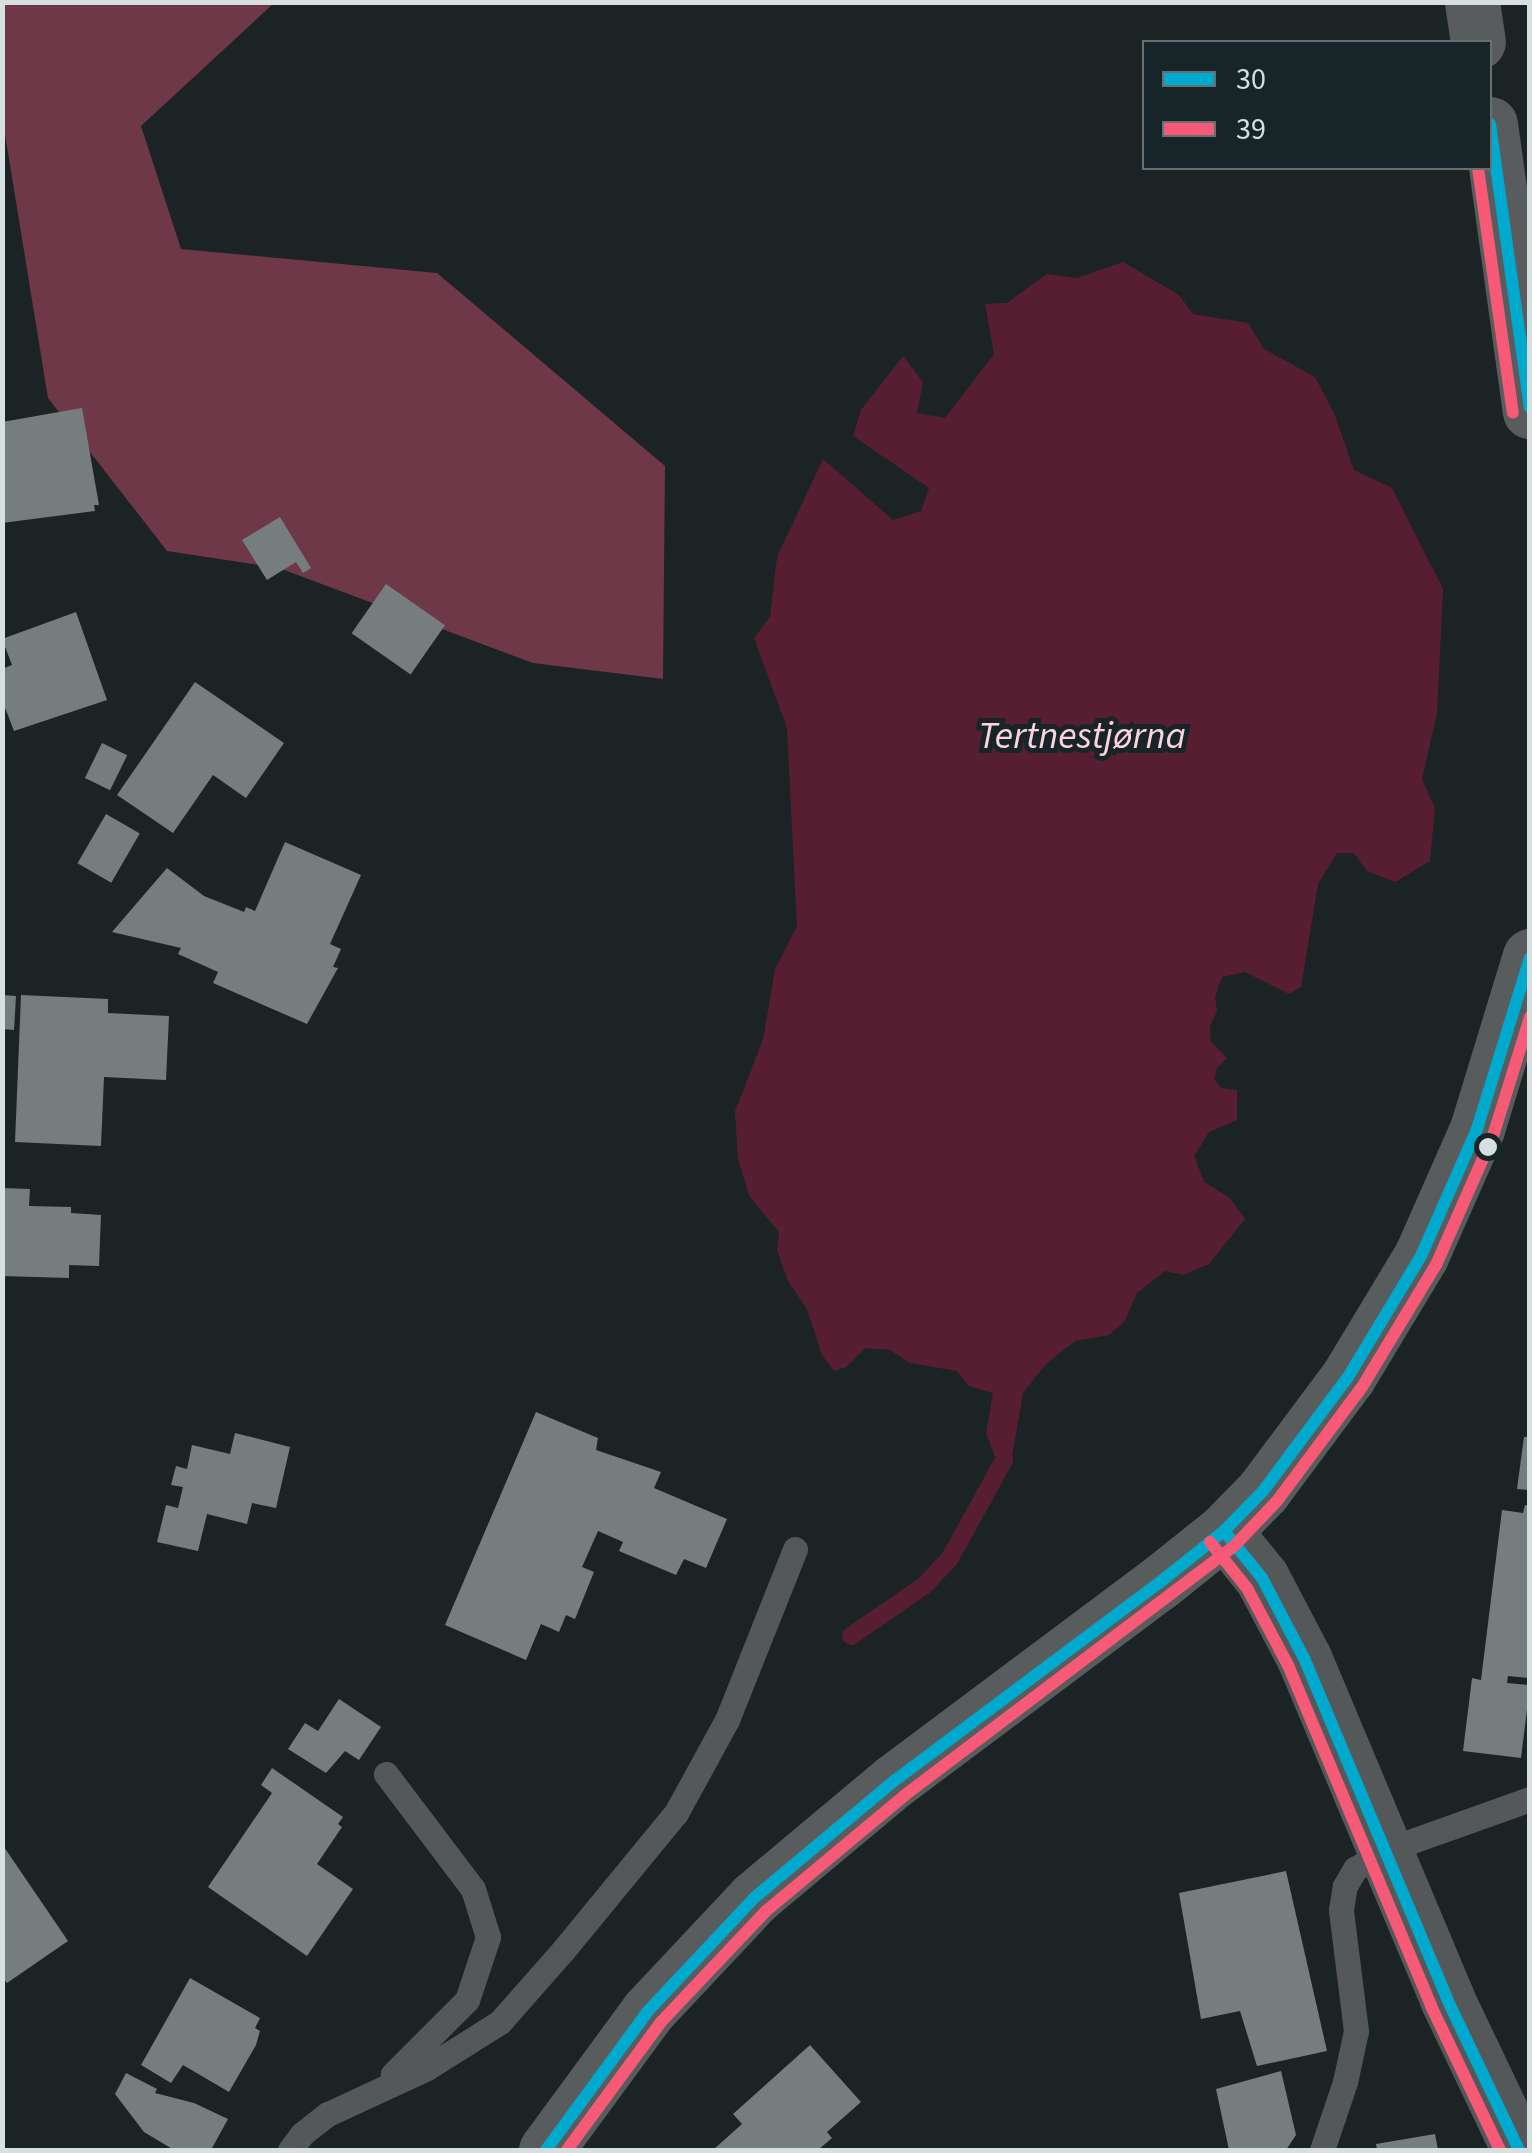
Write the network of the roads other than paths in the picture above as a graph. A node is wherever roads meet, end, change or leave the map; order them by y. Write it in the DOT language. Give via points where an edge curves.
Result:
graph roads {
  1 [pos="1472,2"];
  2 [pos="1478,40"];
  3 [pos="1492,138"];
  4 [pos="1530,410"];
  5 [pos="1528,969"];
  6 [pos="1224,1531"];
  7 [pos="795,1548"];
  8 [pos="386,1774"];
  9 [pos="1530,1799"];
  10 [pos="1384,1850"];
  11 [pos="366,2096"];
  12 [pos="290,2150"];
  13 [pos="546,2150"];
  14 [pos="1322,2150"];
  15 [pos="1519,2150"];
  1 -- 2 [label="main road"];
  3 -- 4 [label="main road"];
  5 -- 6 [label="main road" via="1477,1129 1420,1256 1348,1378 1263,1491"];
  6 -- 10 [label="street" via="1262,1578 1304,1658"];
  6 -- 13 [label="main road" via="894,1781 754,1898 648,2010"];
  7 -- 11 [label="lane" via="728,1720 676,1813 500,2022 462,2049"];
  8 -- 11 [label="lane" via="473,1889 488,1937 466,2000"];
  9 -- 10 [label="lane"];
  10 -- 14 [label="lane" via="1345,1886 1341,1910 1356,2031"];
  10 -- 15 [label="street"];
  11 -- 12 [label="lane" via="328,2114"];
}
